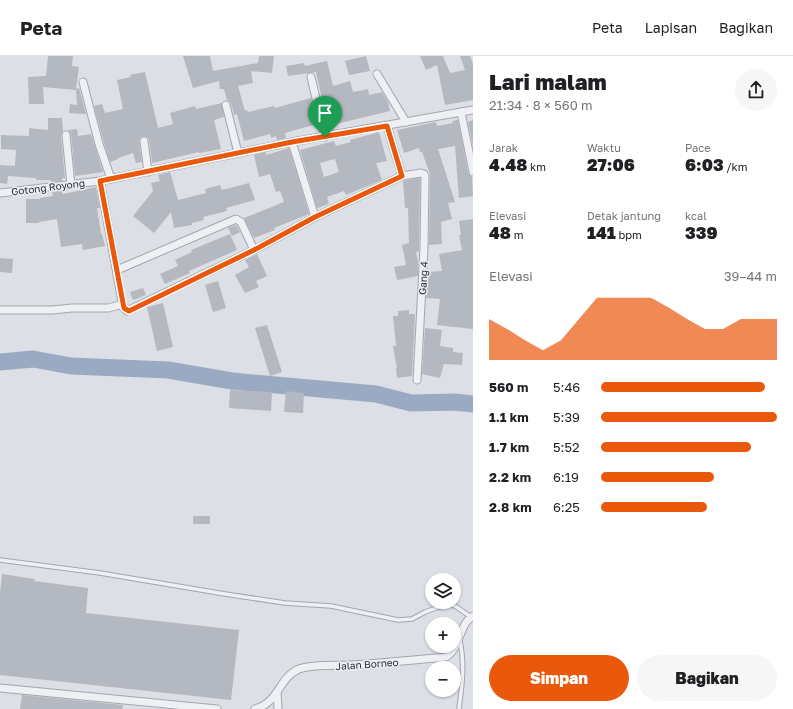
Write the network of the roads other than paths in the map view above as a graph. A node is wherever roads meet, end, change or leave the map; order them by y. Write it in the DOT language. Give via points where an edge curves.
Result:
graph roads {
  1 [pos="377,74"];
  2 [pos="311,76"];
  3 [pos="83,82"];
  4 [pos="226,105"];
  5 [pos="473,110"];
  6 [pos="461,112"];
  7 [pos="406,122"];
  8 [pos="387,126"];
  9 [pos="66,135"];
  10 [pos="325,137"];
  11 [pos="144,141"];
  12 [pos="292,142"];
  13 [pos="238,153"];
  14 [pos="473,169"];
  15 [pos="148,172"];
  16 [pos="402,176"];
  17 [pos="111,179"];
  18 [pos="100,181"];
  19 [pos="71,185"];
  20 [pos="0,193"];
  21 [pos="315,217"];
  22 [pos="254,250"];
  23 [pos="117,270"];
  24 [pos="123,304"];
  25 [pos="0,310"];
  26 [pos="417,380"];
  27 [pos="0,560"];
  28 [pos="472,617"];
  29 [pos="461,632"];
  30 [pos="461,647"];
  31 [pos="451,653"];
  32 [pos="0,688"];
  33 [pos="277,692"];
  34 [pos="217,709"];
  35 [pos="255,709"];
  36 [pos="278,709"];
  37 [pos="459,709"];
  1 -- 7 [label="street"];
  2 -- 10 [label="street"];
  3 -- 17 [label="street"];
  4 -- 13 [label="street"];
  5 -- 6 [label="street, Gotong Royong"];
  6 -- 7 [label="street, Gotong Royong"];
  6 -- 14 [label="street"];
  7 -- 8 [label="street, Gotong Royong"];
  8 -- 10 [label="street, Gotong Royong"];
  8 -- 16 [label="street"];
  9 -- 19 [label="street"];
  10 -- 12 [label="street, Gotong Royong"];
  11 -- 15 [label="street"];
  12 -- 13 [label="street, Gotong Royong"];
  12 -- 21 [label="street"];
  13 -- 15 [label="street, Gotong Royong"];
  15 -- 17 [label="street, Gotong Royong"];
  16 -- 21 [label="street"];
  16 -- 26 [label="street, Gang 4" via="421,173 425,176"];
  17 -- 18 [label="street, Gotong Royong"];
  18 -- 19 [label="street, Gotong Royong"];
  18 -- 23 [label="street"];
  19 -- 20 [label="street, Gotong Royong"];
  21 -- 22 [label="street"];
  22 -- 23 [label="street" via="236,219"];
  22 -- 24 [label="street" via="129,311"];
  23 -- 24 [label="street"];
  24 -- 25 [label="street" via="108,308"];
  27 -- 28 [label="lane" via="100,573 285,603 331,606 398,620 412,619 448,604"];
  28 -- 29 [label="street, Jalan Borneo" via="464,624"];
  30 -- 37 [label="lane" via="463,675"];
  31 -- 33 [label="street, Jalan Borneo" via="446,657 307,668 292,673"];
  32 -- 34 [label="street"];
  33 -- 35 [label="street, Jalan Borneo" via="270,701"];
  33 -- 36 [label="street"];
}
